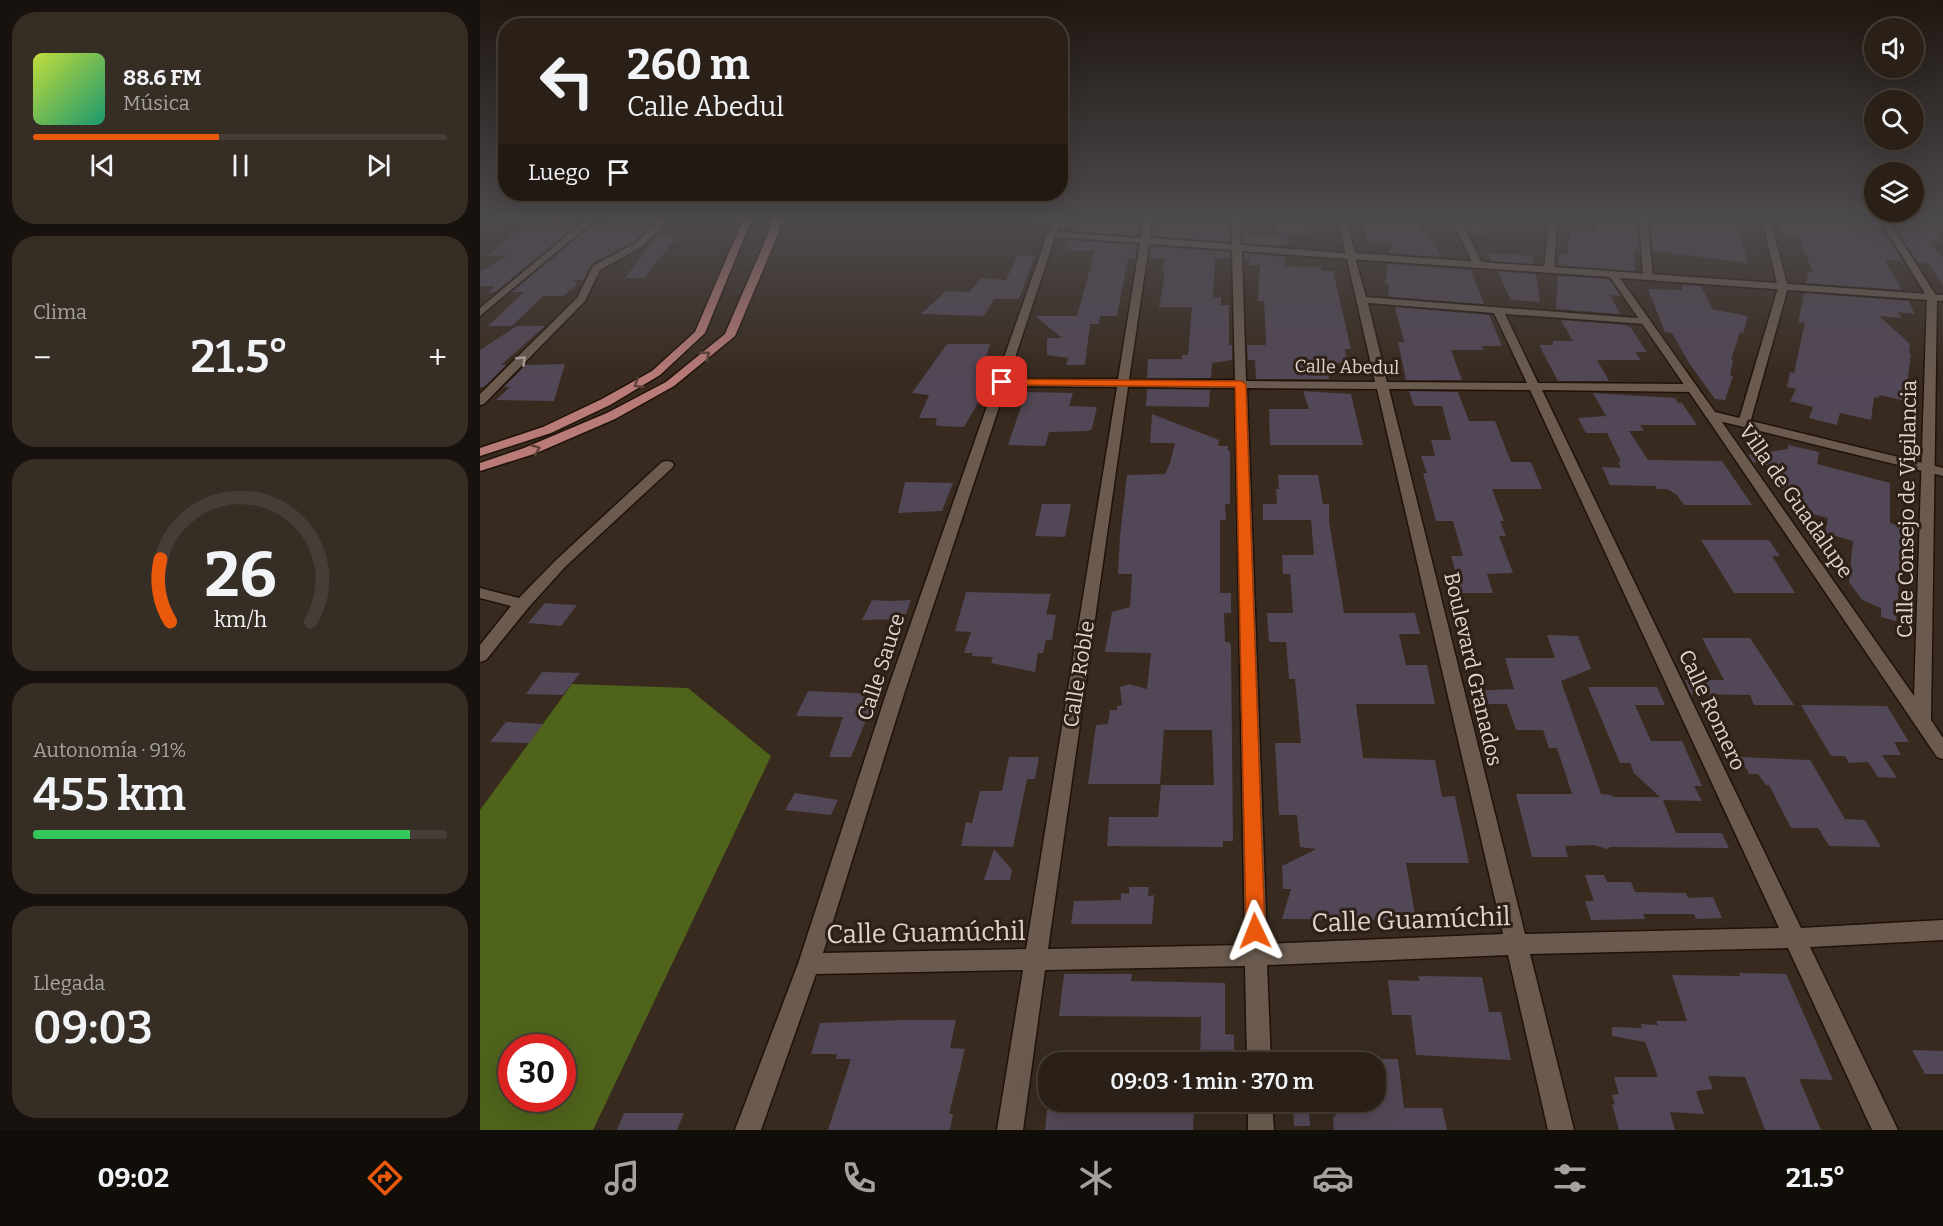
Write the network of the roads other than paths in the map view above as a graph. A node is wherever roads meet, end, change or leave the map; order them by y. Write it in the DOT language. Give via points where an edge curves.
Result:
graph roads {
  1 [pos="529,271"];
  2 [pos="595,271"];
  3 [pos="726,271"];
  4 [pos="758,271"];
  5 [pos="1040,271"];
  6 [pos="1140,271"];
  7 [pos="1238,271"];
  8 [pos="1355,271"];
  9 [pos="1558,271"];
  10 [pos="1647,271"];
  11 [pos="1779,271"];
  12 [pos="1919,271"];
  13 [pos="1613,275"];
  14 [pos="1648,277"];
  15 [pos="1783,288"];
  16 [pos="1938,298"];
  17 [pos="1362,300"];
  18 [pos="1498,310"];
  19 [pos="480,312"];
  20 [pos="1645,321"];
  21 [pos="1002,382"];
  22 [pos="1123,383"];
  23 [pos="1241,384"];
  24 [pos="1382,386"];
  25 [pos="1535,387"];
  26 [pos="1692,388"];
  27 [pos="480,401"];
  28 [pos="1706,409"];
  29 [pos="1745,418"];
  30 [pos="480,452"];
  31 [pos="667,465"];
  32 [pos="1937,465"];
  33 [pos="480,467"];
  34 [pos="480,593"];
  35 [pos="522,604"];
  36 [pos="480,656"];
  37 [pos="1922,722"];
  38 [pos="1943,752"];
  39 [pos="1943,930"];
  40 [pos="1794,938"];
  41 [pos="1516,944"];
  42 [pos="1256,955"];
  43 [pos="1035,960"];
  44 [pos="809,964"];
  45 [pos="1259,1052"];
  46 [pos="1260,1112"];
  47 [pos="748,1130"];
  48 [pos="1010,1130"];
  49 [pos="1261,1130"];
  50 [pos="1561,1130"];
  51 [pos="1885,1130"];
  1 -- 19 [label="street"];
  27 -- 2 [label="street, one-way" via="581,299"];
  3 -- 30 [label="main road, one-way" via="700,333 657,373 547,430"];
  33 -- 4 [label="main road, one-way" via="530,452 611,416 670,384 730,336"];
  5 -- 21 [label="street, Calle Sauce"];
  6 -- 22 [label="street, Calle Roble"];
  7 -- 23 [label="street"];
  8 -- 17 [label="street, Boulevard Granados"];
  9 -- 13 [label="street"];
  10 -- 14 [label="street"];
  11 -- 15 [label="street"];
  12 -- 16 [label="street"];
  13 -- 14 [label="street"];
  13 -- 20 [label="street, Villa de Guadalupe"];
  14 -- 15 [label="street"];
  15 -- 16 [label="street"];
  15 -- 29 [label="street"];
  16 -- 32 [label="street, Calle Consejo de Vigilancia"];
  17 -- 18 [label="street"];
  17 -- 24 [label="street, Boulevard Granados"];
  18 -- 20 [label="street"];
  18 -- 25 [label="street, Calle Romero"];
  20 -- 26 [label="street, Villa de Guadalupe"];
  21 -- 22 [label="street, Calle Abedul"];
  21 -- 44 [label="street, Calle Sauce" via="895,694"];
  22 -- 23 [label="street, Calle Abedul"];
  22 -- 43 [label="street, Calle Roble"];
  23 -- 24 [label="street, Calle Abedul"];
  23 -- 42 [label="street"];
  24 -- 25 [label="street, Calle Abedul"];
  24 -- 41 [label="street, Boulevard Granados"];
  25 -- 26 [label="street, Calle Abedul"];
  25 -- 40 [label="street, Calle Romero"];
  26 -- 28 [label="street, Villa de Guadalupe"];
  28 -- 29 [label="street"];
  28 -- 37 [label="street, Villa de Guadalupe"];
  29 -- 32 [label="street"];
  31 -- 35 [label="street"];
  32 -- 37 [label="street, Calle Consejo de Vigilancia"];
  34 -- 35 [label="street"];
  35 -- 36 [label="street"];
  37 -- 38 [label="street, Villa de Guadalupe"];
  39 -- 40 [label="street, Calle Guamúchil"];
  40 -- 41 [label="street, Calle Guamúchil"];
  40 -- 51 [label="street, Calle Romero"];
  41 -- 42 [label="street, Calle Guamúchil"];
  41 -- 50 [label="street, Boulevard Granados"];
  42 -- 43 [label="street, Calle Guamúchil"];
  42 -- 45 [label="street"];
  43 -- 44 [label="street, Calle Guamúchil"];
  43 -- 48 [label="street, Calle Roble"];
  44 -- 47 [label="street, Calle Sauce"];
  46 -- 49 [label="street"];
}
